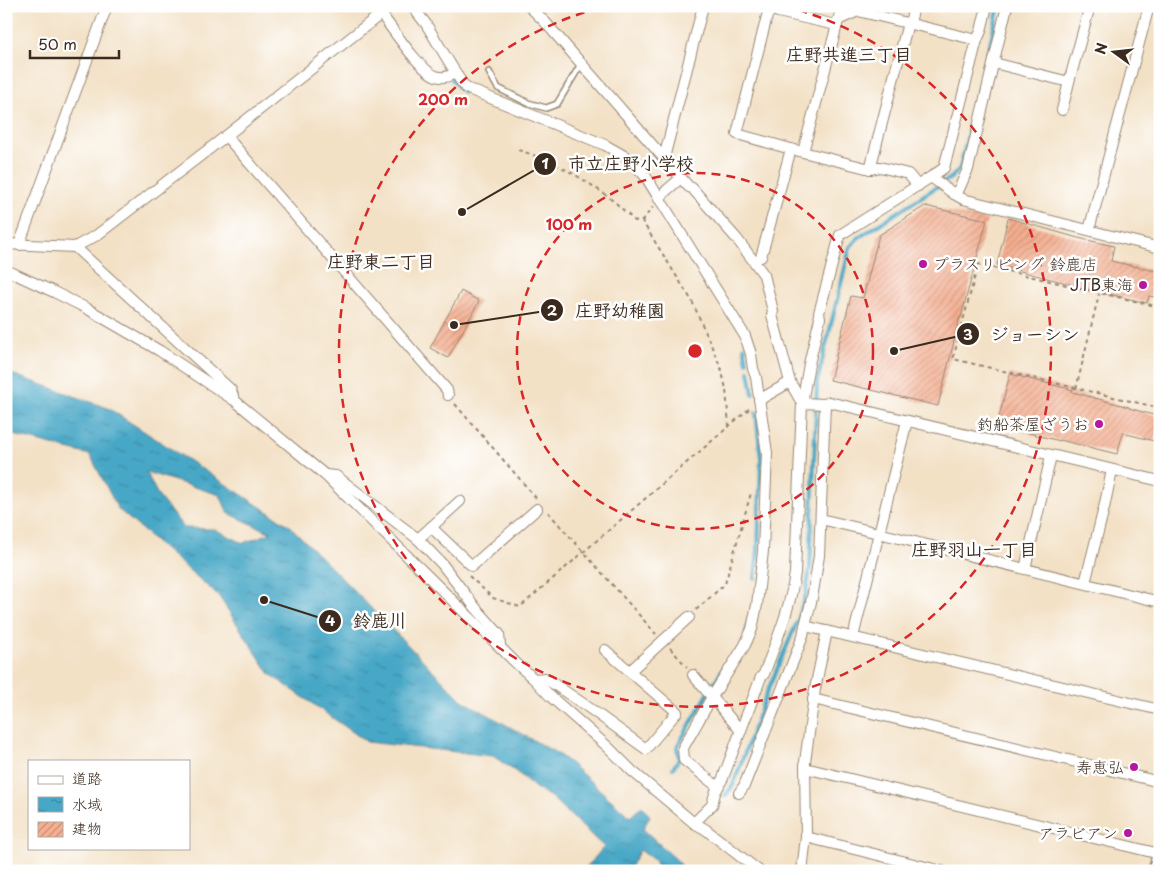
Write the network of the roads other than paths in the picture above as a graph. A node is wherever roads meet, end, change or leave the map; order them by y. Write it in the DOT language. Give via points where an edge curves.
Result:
graph roads {
  1 [pos="107,6"];
  2 [pos="391,6"];
  3 [pos="412,6"];
  4 [pos="529,6"];
  5 [pos="703,6"];
  6 [pos="842,6"];
  7 [pos="914,6"];
  8 [pos="1090,6"];
  9 [pos="1149,6"];
  10 [pos="773,7"];
  11 [pos="988,10"];
  12 [pos="1005,13"];
  13 [pos="381,14"];
  14 [pos="837,22"];
  15 [pos="909,23"];
  16 [pos="977,40"];
  17 [pos="994,63"];
  18 [pos="581,64"];
  19 [pos="489,72"];
  20 [pos="456,74"];
  21 [pos="1069,82"];
  22 [pos="1062,110"];
  23 [pos="226,136"];
  24 [pos="790,149"];
  25 [pos="803,152"];
  26 [pos="664,158"];
  27 [pos="870,169"];
  28 [pos="931,177"];
  29 [pos="681,178"];
  30 [pos="918,186"];
  31 [pos="954,194"];
  32 [pos="659,199"];
  33 [pos="1089,230"];
  34 [pos="6,244"];
  35 [pos="19,245"];
  36 [pos="74,247"];
  37 [pos="1160,248"];
  38 [pos="761,257"];
  39 [pos="6,270"];
  40 [pos="790,382"];
  41 [pos="448,395"];
  42 [pos="234,400"];
  43 [pos="804,403"];
  44 [pos="755,404"];
  45 [pos="825,404"];
  46 [pos="907,421"];
  47 [pos="1052,456"];
  48 [pos="1112,470"];
  49 [pos="325,475"];
  50 [pos="1160,481"];
  51 [pos="460,501"];
  52 [pos="540,506"];
  53 [pos="821,519"];
  54 [pos="431,528"];
  55 [pos="879,533"];
  56 [pos="418,539"];
  57 [pos="1025,569"];
  58 [pos="1084,583"];
  59 [pos="1160,602"];
  60 [pos="689,617"];
  61 [pos="806,626"];
  62 [pos="827,631"];
  63 [pos="854,637"];
  64 [pos="500,646"];
  65 [pos="605,650"];
  66 [pos="630,671"];
  67 [pos="693,675"];
  68 [pos="534,679"];
  69 [pos="712,697"];
  70 [pos="814,699"];
  71 [pos="1160,710"];
  72 [pos="741,731"];
  73 [pos="806,768"];
  74 [pos="1160,782"];
  75 [pos="718,787"];
  76 [pos="739,793"];
  77 [pos="694,823"];
  78 [pos="806,837"];
  79 [pos="1160,855"];
  80 [pos="759,871"];
  81 [pos="802,871"];
  82 [pos="942,871"];
  83 [pos="1156,871"];
  1 -- 35 [label="street"];
  2 -- 13 [label="street"];
  3 -- 20 [label="street"];
  4 -- 18 [label="street"];
  5 -- 26 [label="street"];
  6 -- 14 [label="street"];
  7 -- 15 [label="street"];
  8 -- 21 [label="street"];
  9 -- 33 [label="street"];
  10 -- 14 [label="street" via="778,12"];
  10 -- 24 [label="street" via="767,16 736,134"];
  11 -- 12 [label="street"];
  11 -- 16 [label="street"];
  12 -- 17 [label="street"];
  13 -- 20 [label="street" via="427,72 438,77"];
  13 -- 23 [label="street"];
  14 -- 15 [label="street" via="858,11"];
  14 -- 25 [label="street"];
  15 -- 16 [label="street"];
  15 -- 27 [label="street"];
  16 -- 28 [label="street" via="944,168"];
  17 -- 21 [label="street"];
  17 -- 31 [label="street" via="968,169"];
  18 -- 19 [label="lane" via="557,104 546,108 498,88"];
  18 -- 26 [label="street"];
  20 -- 32 [label="street" via="466,88 474,92 605,145 628,158 646,177"];
  21 -- 22 [label="street"];
  23 -- 36 [label="street" via="97,235"];
  23 -- 41 [label="street"];
  24 -- 25 [label="street"];
  24 -- 38 [label="street"];
  25 -- 27 [label="street"];
  26 -- 29 [label="street"];
  27 -- 30 [label="street" via="880,167 908,174"];
  28 -- 30 [label="street"];
  28 -- 31 [label="street"];
  29 -- 32 [label="street"];
  29 -- 40 [label="street" via="737,239 764,275"];
  30 -- 43 [label="street" via="840,235 819,313"];
  31 -- 33 [label="street" via="963,199"];
  32 -- 44 [label="street" via="745,336 752,354"];
  33 -- 37 [label="street"];
  34 -- 35 [label="street"];
  35 -- 36 [label="street"];
  36 -- 42 [label="street" via="231,390"];
  39 -- 42 [label="street" via="86,308 160,351"];
  40 -- 43 [label="street"];
  40 -- 44 [label="street"];
  42 -- 49 [label="street"];
  43 -- 45 [label="street"];
  43 -- 72 [label="street" via="793,586 784,623"];
  44 -- 69 [label="street" via="767,453 757,605 745,645"];
  45 -- 46 [label="street" via="829,402"];
  45 -- 53 [label="street"];
  46 -- 47 [label="street"];
  46 -- 55 [label="street"];
  47 -- 48 [label="street"];
  47 -- 57 [label="street"];
  48 -- 50 [label="street"];
  48 -- 58 [label="street"];
  49 -- 56 [label="street" via="336,476"];
  49 -- 64 [label="street"];
  51 -- 54 [label="street"];
  52 -- 54 [label="street" via="472,566"];
  53 -- 55 [label="street"];
  53 -- 61 [label="street" via="818,570"];
  54 -- 56 [label="street"];
  55 -- 57 [label="street"];
  55 -- 63 [label="street"];
  56 -- 64 [label="street" via="499,634"];
  57 -- 58 [label="street"];
  58 -- 59 [label="street"];
  60 -- 66 [label="street"];
  61 -- 62 [label="street"];
  61 -- 76 [label="street"];
  62 -- 63 [label="street"];
  62 -- 70 [label="street"];
  63 -- 71 [label="street"];
  64 -- 68 [label="street"];
  65 -- 66 [label="street"];
  66 -- 68 [label="street" via="677,712 646,749 544,678"];
  67 -- 69 [label="street"];
  68 -- 77 [label="street" via="632,771"];
  69 -- 72 [label="street"];
  69 -- 75 [label="street" via="683,748 684,760"];
  70 -- 73 [label="street"];
  70 -- 74 [label="street"];
  72 -- 75 [label="street"];
  73 -- 78 [label="street"];
  73 -- 79 [label="street"];
  75 -- 77 [label="street" via="712,805"];
  77 -- 80 [label="street"];
  78 -- 81 [label="street"];
  78 -- 82 [label="street"];
  79 -- 83 [label="main road"];
}
